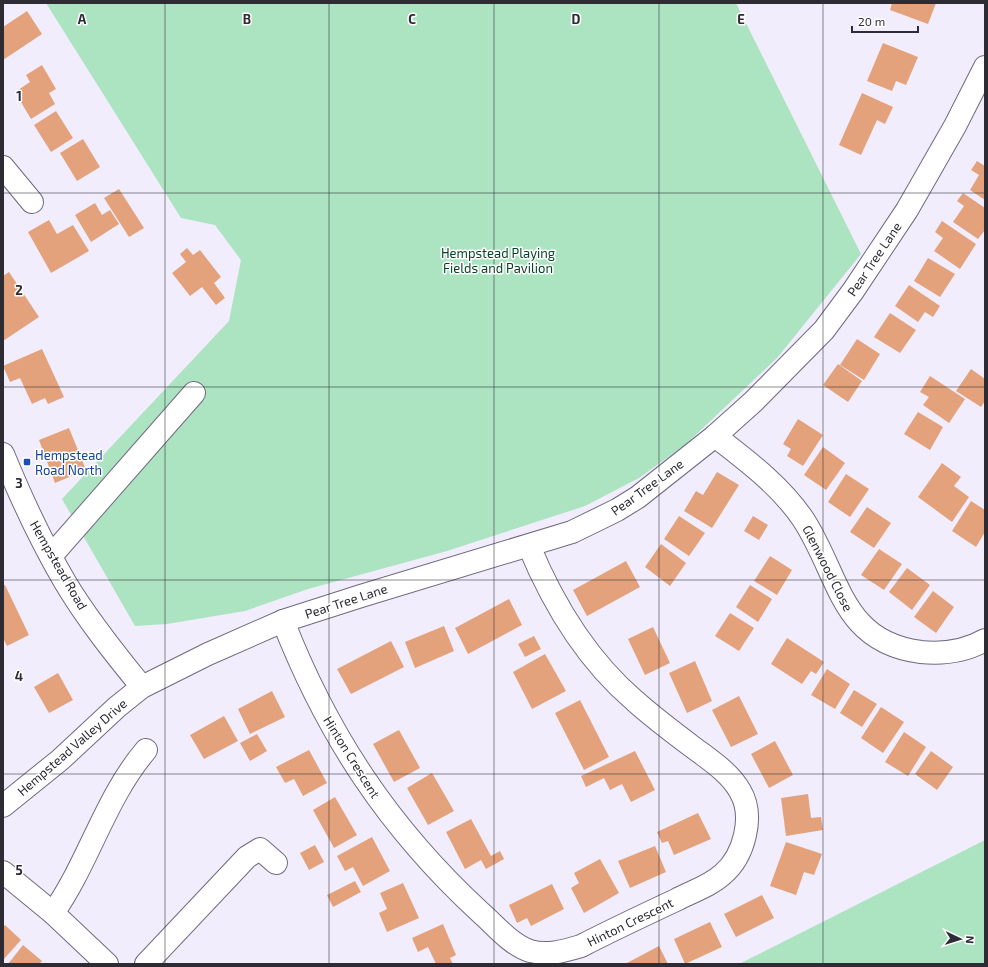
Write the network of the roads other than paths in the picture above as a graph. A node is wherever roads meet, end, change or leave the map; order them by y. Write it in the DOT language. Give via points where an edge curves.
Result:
graph roads {
  1 [pos="985,67"];
  2 [pos="3,166"];
  3 [pos="32,202"];
  4 [pos="194,393"];
  5 [pos="715,436"];
  6 [pos="3,454"];
  7 [pos="529,546"];
  8 [pos="51,556"];
  9 [pos="283,621"];
  10 [pos="985,640"];
  11 [pos="142,687"];
  12 [pos="146,750"];
  13 [pos="3,806"];
  14 [pos="276,863"];
  15 [pos="3,872"];
  16 [pos="52,913"];
  17 [pos="107,964"];
  18 [pos="146,964"];
  1 -- 5 [label="street, Pear Tree Lane" via="911,203 853,291 824,330 794,362"];
  2 -- 3 [label="street"];
  4 -- 8 [label="street"];
  5 -- 7 [label="street, Pear Tree Lane" via="643,493 617,510 572,532"];
  5 -- 10 [label="street, Glenwood Close" via="755,467 803,519 841,597 865,629 881,641 896,647 931,653 963,649"];
  6 -- 8 [label="street, Hempstead Road" via="24,505"];
  7 -- 9 [label="street, Pear Tree Lane"];
  7 -- 9 [label="street, Hinton Crescent" via="561,610 603,669 634,700 728,776 741,792 746,811 740,850 734,863 722,875 691,893 568,950 537,952 516,943 467,900 412,842 388,813 354,763 304,674"];
  8 -- 11 [label="street, Hempstead Road" via="116,654"];
  9 -- 11 [label="street, Pear Tree Lane"];
  11 -- 13 [label="street, Hempstead Valley Drive" via="60,760"];
  12 -- 16 [label="street" via="127,774 71,884"];
  14 -- 18 [label="street" via="260,849 247,857"];
  15 -- 16 [label="street"];
  16 -- 17 [label="street"];
}
